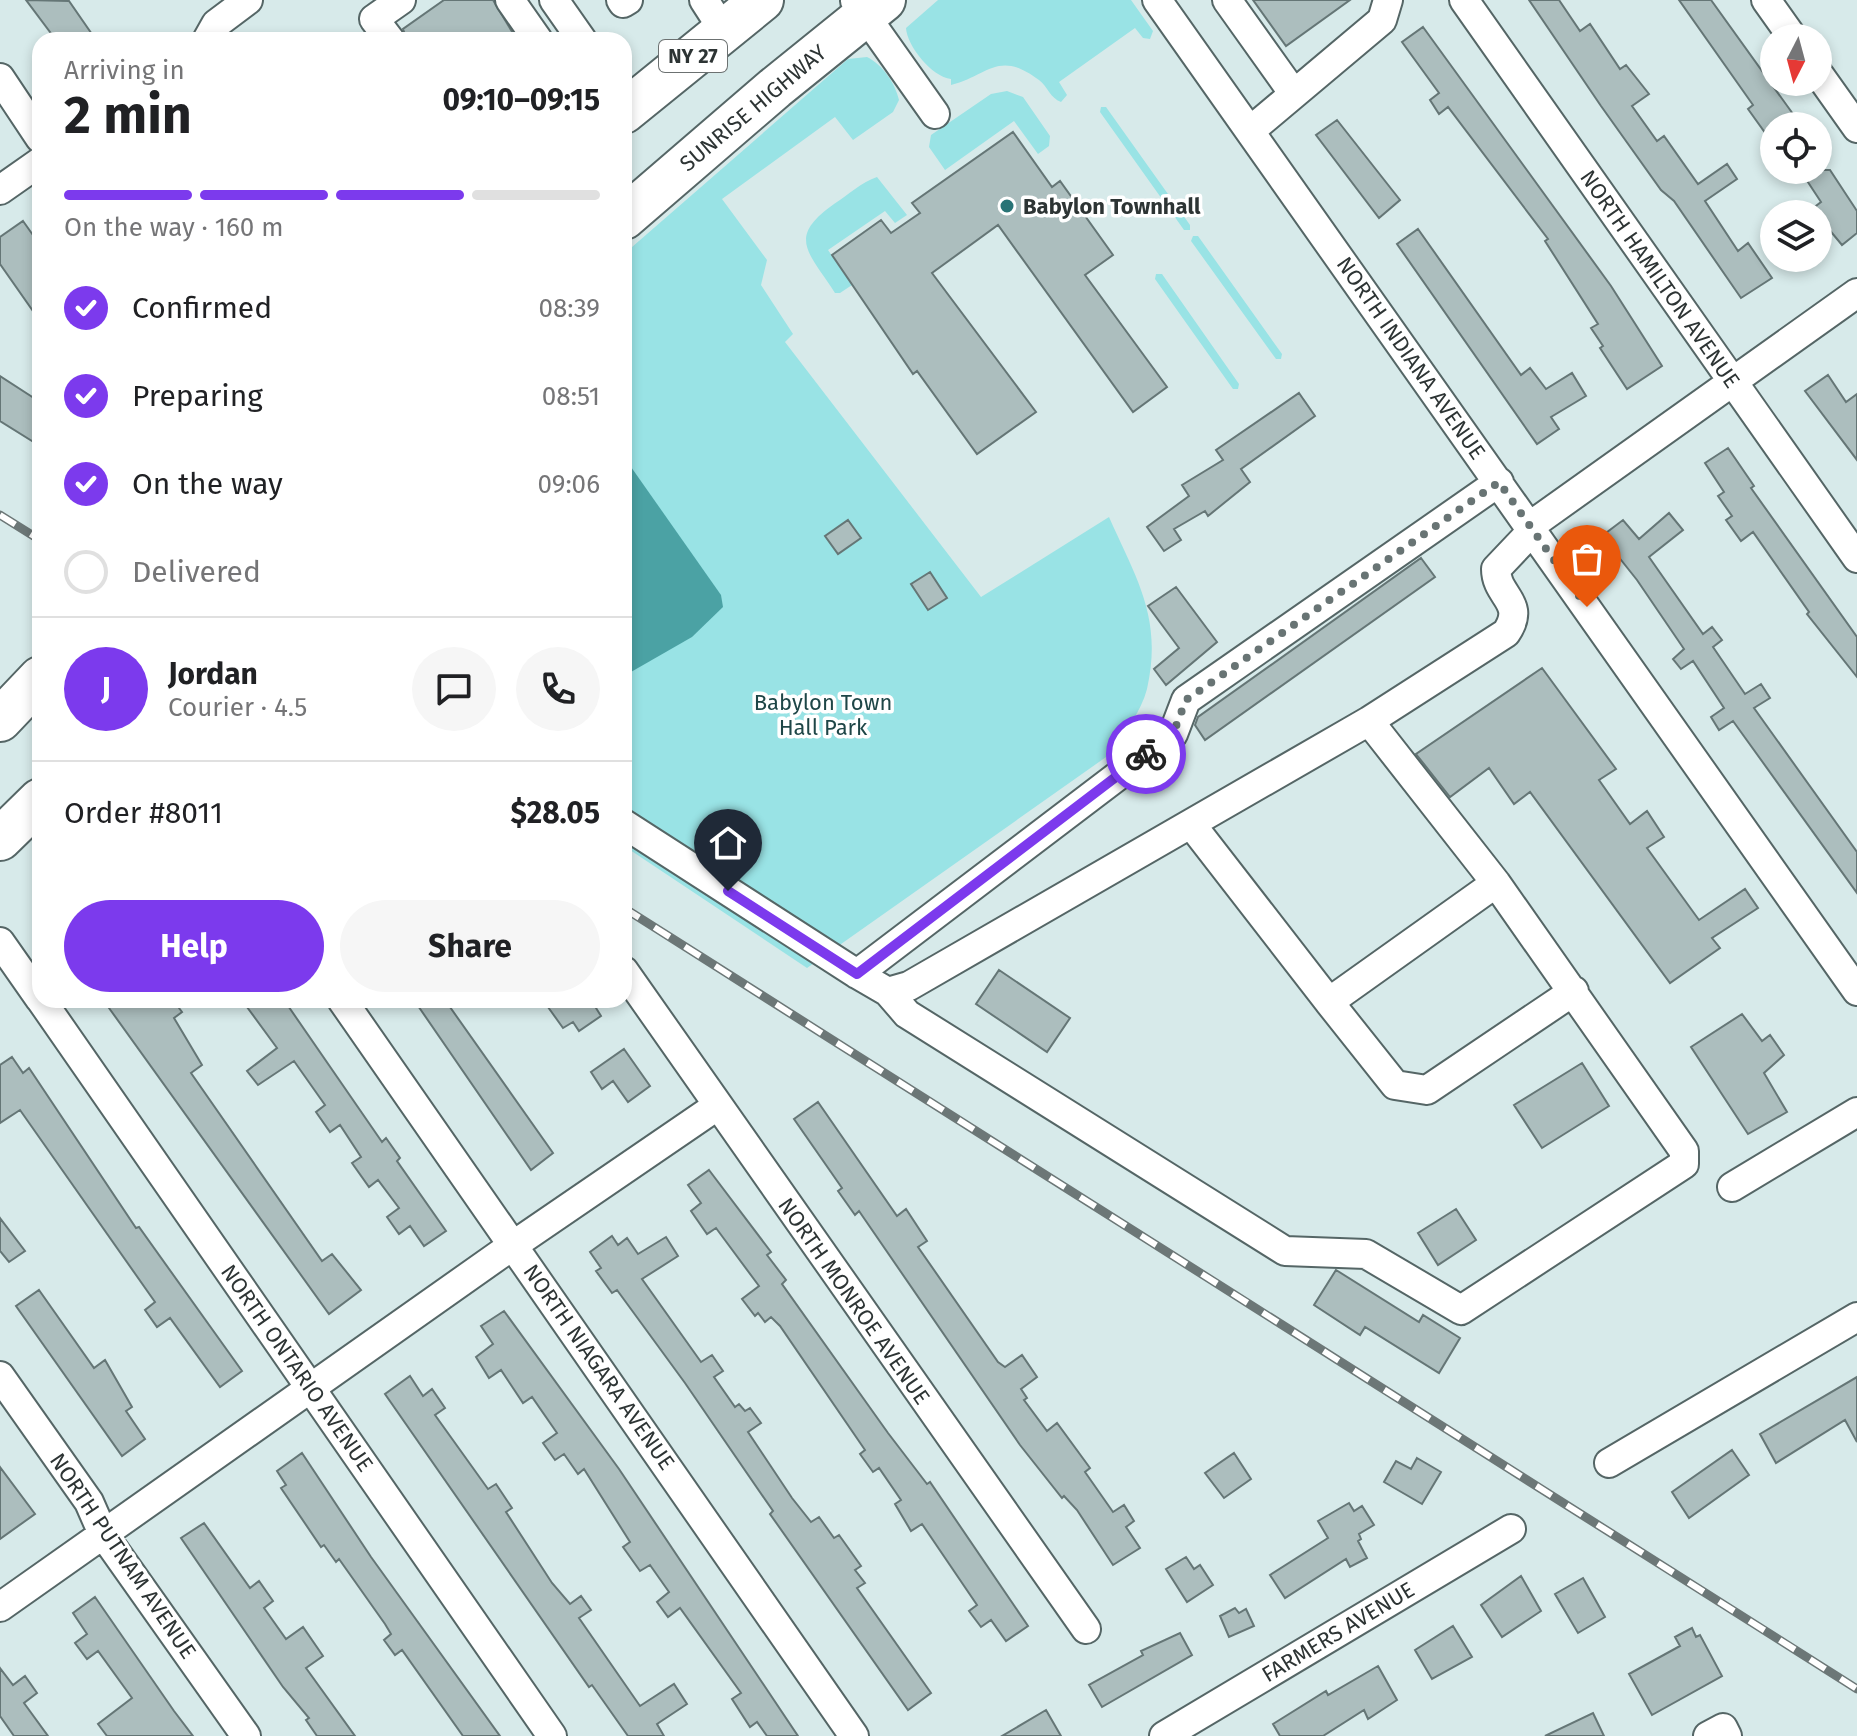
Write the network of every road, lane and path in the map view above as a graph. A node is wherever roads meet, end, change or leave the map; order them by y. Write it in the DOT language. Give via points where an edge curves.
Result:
graph roads {
  1 [pos="248,0"];
  2 [pos="401,0"];
  3 [pos="510,0"];
  4 [pos="554,0"];
  5 [pos="621,0"];
  6 [pos="628,0"];
  7 [pos="762,0"];
  8 [pos="1157,0"];
  9 [pos="1227,0"];
  10 [pos="1388,0"];
  11 [pos="1464,0"];
  12 [pos="1766,0"];
  13 [pos="868,5"];
  14 [pos="714,15"];
  15 [pos="1783,24"];
  16 [pos="212,32"];
  17 [pos="384,32"];
  18 [pos="532,32"];
  19 [pos="576,32"];
  20 [pos="3,87"];
  21 [pos="1832,93"];
  22 [pos="1294,94"];
  23 [pos="632,100"];
  24 [pos="935,114"];
  25 [pos="32,127"];
  26 [pos="1857,128"];
  27 [pos="1250,131"];
  28 [pos="32,168"];
  29 [pos="0,190"];
  30 [pos="632,211"];
  31 [pos="1857,293"];
  32 [pos="1732,382"];
  33 [pos="1499,482"];
  34 [pos="1532,528"];
  35 [pos="1857,558"];
  36 [pos="32,686"];
  37 [pos="0,720"];
  38 [pos="1369,721"];
  39 [pos="32,808"];
  40 [pos="1191,824"];
  41 [pos="632,829"];
  42 [pos="0,839"];
  43 [pos="1496,883"];
  44 [pos="0,942"];
  45 [pos="857,974"];
  46 [pos="632,983"];
  47 [pos="32,988"];
  48 [pos="1574,991"];
  49 [pos="1857,991"];
  50 [pos="888,992"];
  51 [pos="1329,1002"];
  52 [pos="46,1008"];
  53 [pos="348,1008"];
  54 [pos="717,1106"];
  55 [pos="1857,1112"];
  56 [pos="1732,1187"];
  57 [pos="514,1244"];
  58 [pos="1857,1317"];
  59 [pos="0,1376"];
  60 [pos="310,1387"];
  61 [pos="1609,1463"];
  62 [pos="1511,1529"];
  63 [pos="103,1534"];
  64 [pos="0,1607"];
  65 [pos="1086,1629"];
  66 [pos="246,1736"];
  67 [pos="552,1736"];
  68 [pos="854,1736"];
  69 [pos="1164,1736"];
  1 -- 16 [label="street"];
  2 -- 17 [label="street" via="374,19"];
  3 -- 18 [label="street"];
  4 -- 19 [label="street"];
  5 -- 6 [label="street"];
  7 -- 14 [label="highway, NY 27"];
  8 -- 27 [label="street, NORTH INDIANA AVENUE"];
  9 -- 22 [label="street"];
  10 -- 22 [label="street" via="1382,20"];
  11 -- 32 [label="street, NORTH HAMILTON AVENUE"];
  12 -- 15 [label="street"];
  13 -- 24 [label="street"];
  13 -- 30 [label="highway, SUNRISE HIGHWAY"];
  14 -- 23 [label="highway, NY 27"];
  20 -- 25 [label="street"];
  21 -- 26 [label="street"];
  22 -- 27 [label="street"];
  27 -- 33 [label="street, NORTH INDIANA AVENUE"];
  28 -- 29 [label="street"];
  31 -- 32 [label="street"];
  32 -- 34 [label="street"];
  32 -- 35 [label="street, NORTH HAMILTON AVENUE"];
  33 -- 34 [label="street, NORTH INDIANA AVENUE"];
  33 -- 45 [label="street" via="1186,700 1173,734"];
  34 -- 38 [label="street" via="1496,569 1496,580 1515,616 1506,633"];
  34 -- 49 [label="street, NORTH INDIANA AVENUE"];
  36 -- 37 [label="highway"];
  38 -- 40 [label="street"];
  38 -- 43 [label="street"];
  39 -- 42 [label="highway"];
  40 -- 50 [label="street" via="909,986"];
  40 -- 51 [label="street"];
  41 -- 45 [label="street"];
  43 -- 48 [label="street"];
  43 -- 51 [label="street"];
  44 -- 47 [label="street, NORTH ONTARIO AVENUE"];
  45 -- 50 [label="street"];
  46 -- 54 [label="street, NORTH MONROE AVENUE"];
  48 -- 50 [label="street" via="1684,1151 1684,1164 1461,1310 1366,1254 1285,1251 907,1014"];
  48 -- 51 [label="street" via="1427,1090 1395,1085"];
  52 -- 60 [label="street, NORTH ONTARIO AVENUE"];
  53 -- 57 [label="street, NORTH NIAGARA AVENUE"];
  54 -- 57 [label="street"];
  54 -- 65 [label="street, NORTH MONROE AVENUE"];
  55 -- 56 [label="street"];
  57 -- 60 [label="street"];
  57 -- 68 [label="street, NORTH NIAGARA AVENUE"];
  58 -- 61 [label="street"];
  59 -- 63 [label="street, NORTH PUTNAM AVENUE" via="89,1502"];
  60 -- 63 [label="street"];
  60 -- 67 [label="street, NORTH ONTARIO AVENUE"];
  62 -- 69 [label="street, FARMERS AVENUE"];
  63 -- 64 [label="street"];
  63 -- 66 [label="street, NORTH PUTNAM AVENUE"];
}
